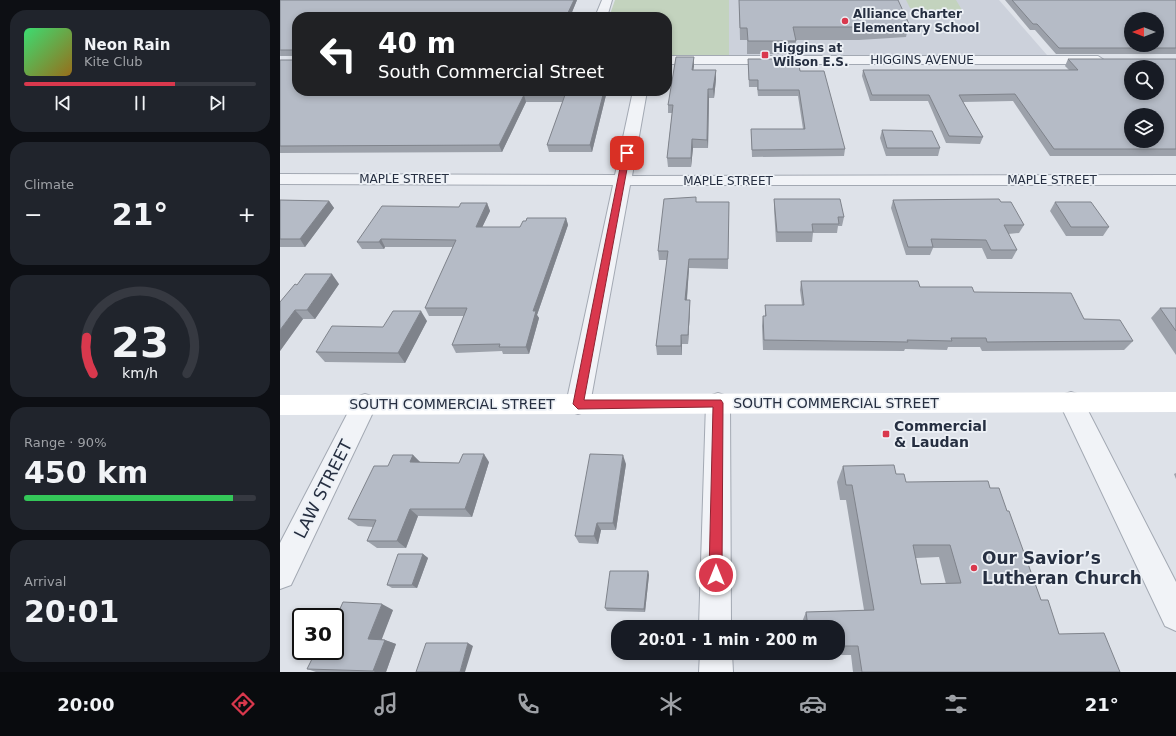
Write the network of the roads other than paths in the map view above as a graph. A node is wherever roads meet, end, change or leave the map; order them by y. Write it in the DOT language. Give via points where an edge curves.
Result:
graph roads {
  1 [pos="607,0"];
  2 [pos="603,12"];
  3 [pos="672,60"];
  4 [pos="1114,60"];
  5 [pos="639,96"];
  6 [pos="280,179"];
  7 [pos="621,180"];
  8 [pos="1176,180"];
  9 [pos="1071,402"];
  10 [pos="1176,402"];
  11 [pos="718,403"];
  12 [pos="280,404"];
  13 [pos="366,404"];
  14 [pos="578,404"];
  15 [pos="280,574"];
  16 [pos="1176,615"];
  17 [pos="715,620"];
  18 [pos="716,660"];
  19 [pos="716,672"];
  1 -- 2 [label="street"];
  3 -- 4 [label="street, HIGGINS AVENUE"];
  5 -- 7 [label="street"];
  6 -- 7 [label="street, MAPLE STREET"];
  7 -- 8 [label="street, MAPLE STREET"];
  7 -- 14 [label="street"];
  9 -- 10 [label="main road, SOUTH COMMERCIAL STREET"];
  9 -- 11 [label="main road, SOUTH COMMERCIAL STREET"];
  9 -- 16 [label="street"];
  11 -- 14 [label="main road, SOUTH COMMERCIAL STREET"];
  11 -- 17 [label="street"];
  12 -- 13 [label="main road, SOUTH COMMERCIAL STREET"];
  13 -- 14 [label="main road, SOUTH COMMERCIAL STREET"];
  13 -- 15 [label="street, LAW STREET"];
  18 -- 19 [label="street"];
}
